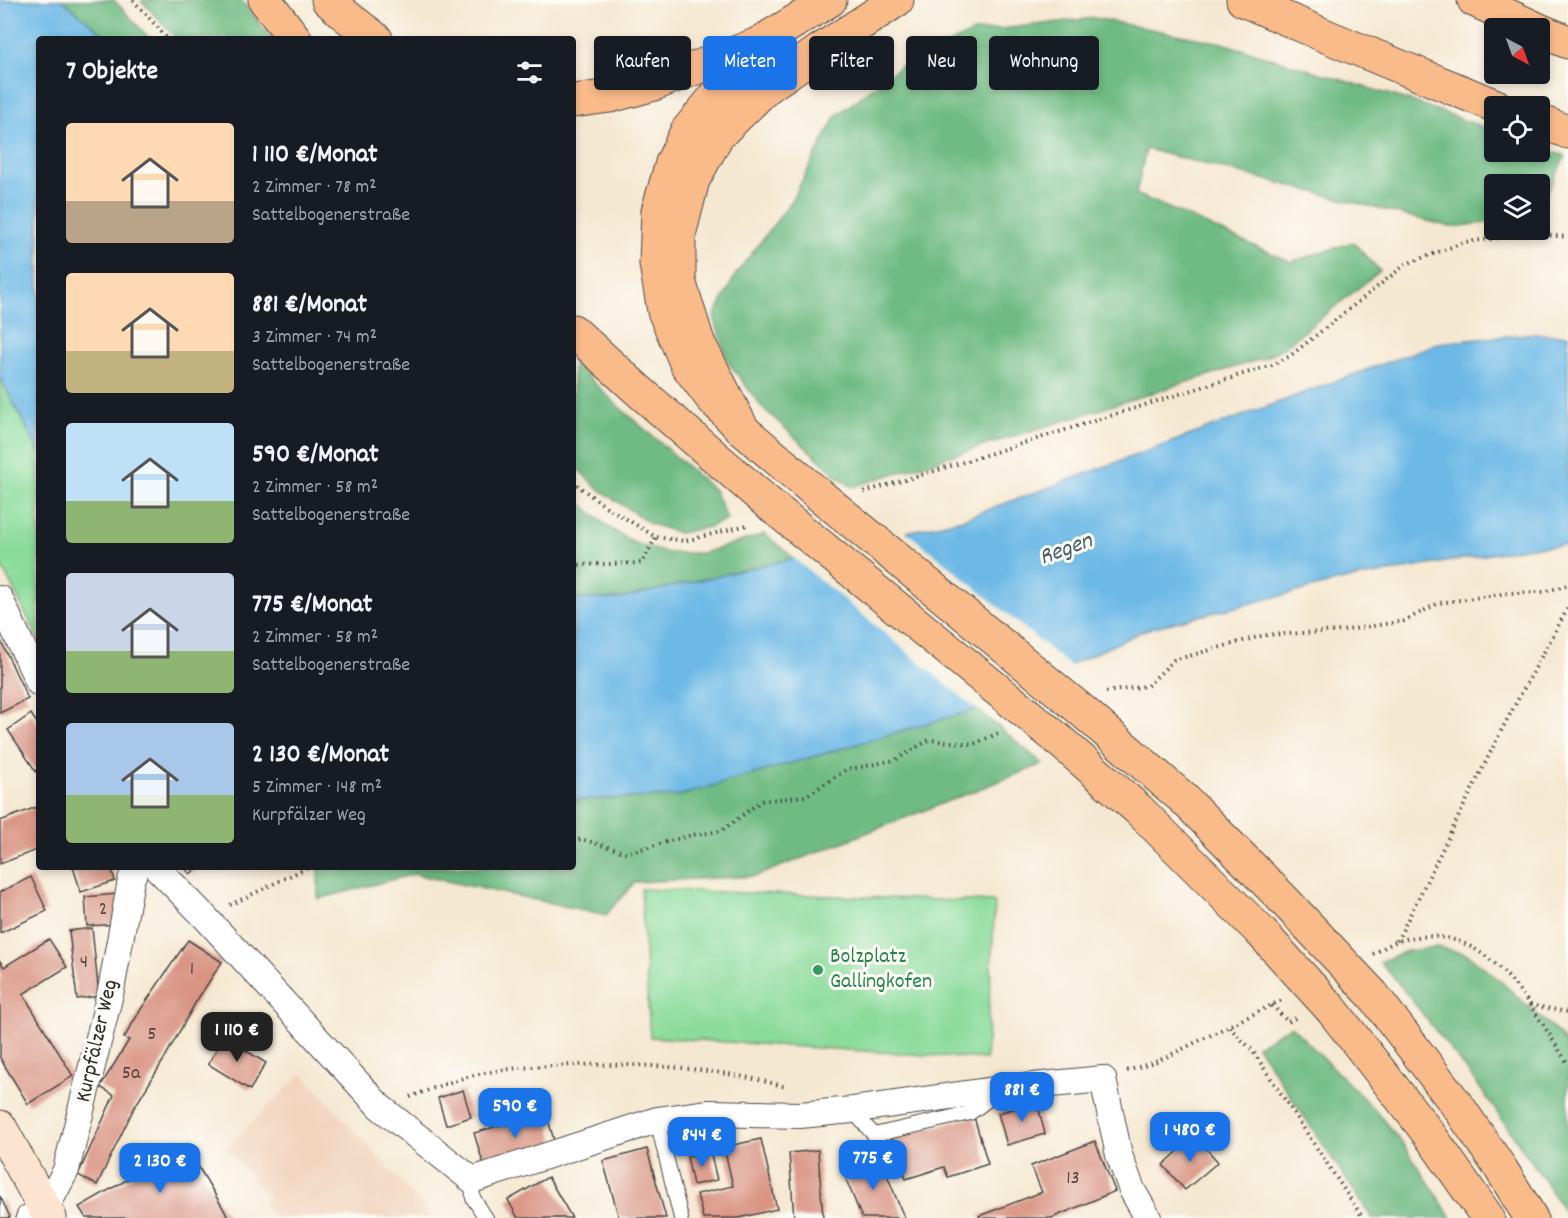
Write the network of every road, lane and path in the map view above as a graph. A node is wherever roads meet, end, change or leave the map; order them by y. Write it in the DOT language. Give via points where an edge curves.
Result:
graph roads {
  1 [pos="133,0"];
  2 [pos="265,0"];
  3 [pos="328,0"];
  4 [pos="830,0"];
  5 [pos="897,0"];
  6 [pos="1243,0"];
  7 [pos="1474,0"];
  8 [pos="1513,18"];
  9 [pos="1550,34"];
  10 [pos="165,36"];
  11 [pos="293,36"];
  12 [pos="372,36"];
  13 [pos="771,36"];
  14 [pos="1568,42"];
  15 [pos="703,65"];
  16 [pos="720,90"];
  17 [pos="576,101"];
  18 [pos="1484,101"];
  19 [pos="1550,126"];
  20 [pos="1568,132"];
  21 [pos="1568,237"];
  22 [pos="576,334"];
  23 [pos="743,430"];
  24 [pos="576,484"];
  25 [pos="861,492"];
  26 [pos="760,514"];
  27 [pos="656,537"];
  28 [pos="576,565"];
  29 [pos="0,599"];
  30 [pos="1568,608"];
  31 [pos="36,677"];
  32 [pos="576,841"];
  33 [pos="627,854"];
  34 [pos="135,870"];
  35 [pos="159,870"];
  36 [pos="302,870"];
  37 [pos="205,917"];
  38 [pos="1282,1000"];
  39 [pos="1272,1005"];
  40 [pos="1530,1005"];
  41 [pos="1320,1011"];
  42 [pos="1568,1012"];
  43 [pos="1229,1027"];
  44 [pos="1568,1064"];
  45 [pos="1103,1079"];
  46 [pos="796,1090"];
  47 [pos="380,1107"];
  48 [pos="657,1120"];
  49 [pos="0,1127"];
  50 [pos="1501,1169"];
  51 [pos="472,1180"];
  52 [pos="1475,1205"];
  53 [pos="41,1215"];
  54 [pos="486,1218"];
  55 [pos="681,1218"];
  56 [pos="1148,1218"];
  57 [pos="1363,1218"];
  58 [pos="1488,1218"];
  59 [pos="1521,1218"];
  60 [pos="1531,1218"];
  1 -- 10 [label="path"];
  2 -- 11 [label="highway"];
  3 -- 12 [label="highway"];
  4 -- 13 [label="highway"];
  5 -- 23 [label="highway" via="766,88 717,136 693,180 679,236 679,281 698,342"];
  6 -- 18 [label="highway"];
  7 -- 8 [label="highway"];
  9 -- 14 [label="highway"];
  15 -- 17 [label="highway" via="654,84"];
  16 -- 23 [label="highway" via="687,131 672,163 658,212 657,264 664,311 687,365"];
  19 -- 20 [label="highway"];
  21 -- 25 [label="path" via="1532,234 1465,242 1406,264 1290,356 1272,365"];
  22 -- 26 [label="highway" via="638,390"];
  23 -- 50 [label="highway, bridge" via="1185,800 1373,995"];
  24 -- 27 [label="path"];
  26 -- 27 [label="path" via="685,542"];
  26 -- 41 [label="highway, bridge" via="1053,735 1139,810 1260,931"];
  27 -- 28 [label="path" via="642,563"];
  29 -- 31 [label="street"];
  30 -- 40 [label="path" via="1503,727 1396,942 1423,937 1463,942 1487,956 1510,977"];
  32 -- 33 [label="path" via="581,839"];
  34 -- 53 [label="street, Kurpfälzer Weg" via="111,990 66,1170"];
  35 -- 37 [label="street"];
  36 -- 37 [label="path"];
  37 -- 47 [label="street"];
  38 -- 39 [label="path"];
  39 -- 41 [label="path" via="1288,1022"];
  39 -- 43 [label="path"];
  40 -- 42 [label="path"];
  40 -- 44 [label="path"];
  41 -- 52 [label="highway" via="1429,1134"];
  43 -- 45 [label="path" via="1160,1060"];
  43 -- 57 [label="path" via="1252,1050"];
  45 -- 48 [label="street" via="800,1115 707,1113"];
  45 -- 56 [label="street" via="1119,1155"];
  46 -- 47 [label="path" via="690,1070 631,1065 526,1067 471,1076"];
  47 -- 51 [label="street"];
  48 -- 51 [label="street"];
  48 -- 55 [label="lane"];
  49 -- 53 [label="main road"];
  50 -- 59 [label="highway"];
  50 -- 60 [label="highway"];
  51 -- 54 [label="lane" via="474,1198"];
  52 -- 58 [label="highway"];
}
